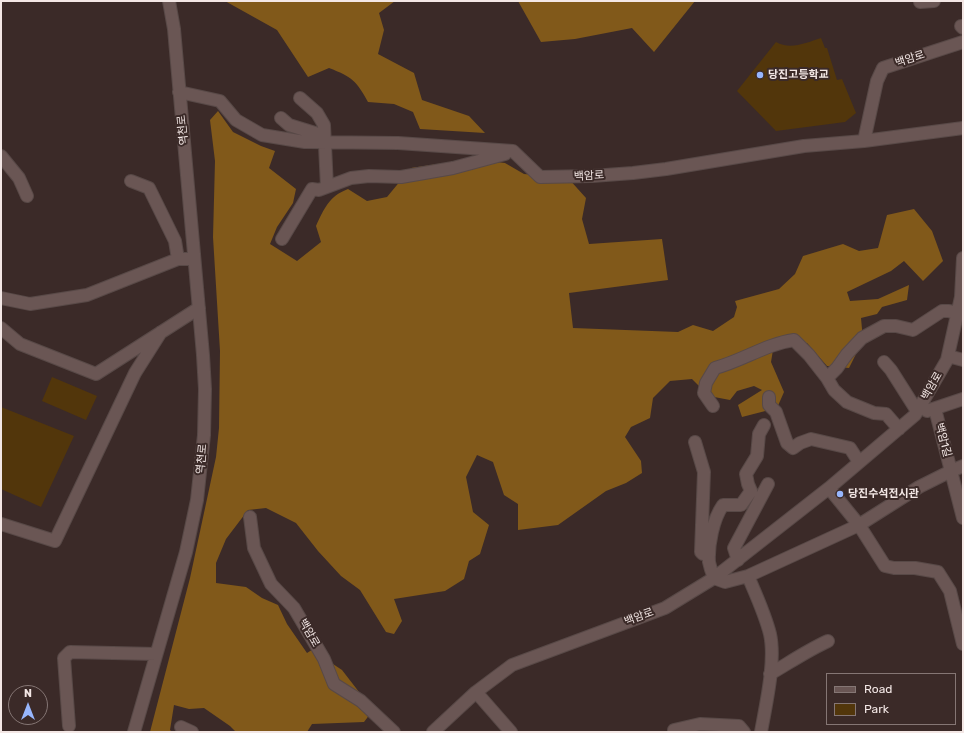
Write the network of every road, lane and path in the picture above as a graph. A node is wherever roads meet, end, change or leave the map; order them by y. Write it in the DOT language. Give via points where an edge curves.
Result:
graph roads {
  1 [pos="169,1"];
  2 [pos="934,1"];
  3 [pos="920,2"];
  4 [pos="963,42"];
  5 [pos="179,92"];
  6 [pos="300,98"];
  7 [pos="281,118"];
  8 [pos="963,128"];
  9 [pos="864,141"];
  10 [pos="325,142"];
  11 [pos="513,151"];
  12 [pos="1,156"];
  13 [pos="130,181"];
  14 [pos="327,187"];
  15 [pos="27,196"];
  16 [pos="282,239"];
  17 [pos="178,259"];
  18 [pos="194,259"];
  19 [pos="963,264"];
  20 [pos="962,297"];
  21 [pos="1,298"];
  22 [pos="199,308"];
  23 [pos="958,314"];
  24 [pos="1,328"];
  25 [pos="161,332"];
  26 [pos="948,356"];
  27 [pos="963,360"];
  28 [pos="884,362"];
  29 [pos="827,378"];
  30 [pos="769,397"];
  31 [pos="963,399"];
  32 [pos="713,406"];
  33 [pos="935,409"];
  34 [pos="916,413"];
  35 [pos="764,425"];
  36 [pos="899,429"];
  37 [pos="695,442"];
  38 [pos="859,462"];
  39 [pos="963,466"];
  40 [pos="951,471"];
  41 [pos="768,484"];
  42 [pos="829,488"];
  43 [pos="250,517"];
  44 [pos="963,518"];
  45 [pos="1,524"];
  46 [pos="859,525"];
  47 [pos="738,560"];
  48 [pos="709,563"];
  49 [pos="748,576"];
  50 [pos="714,578"];
  51 [pos="828,641"];
  52 [pos="963,644"];
  53 [pos="156,654"];
  54 [pos="770,674"];
  55 [pos="476,692"];
  56 [pos="69,726"];
  57 [pos="674,730"];
  58 [pos="434,731"];
  59 [pos="134,732"];
  60 [pos="394,732"];
  61 [pos="511,732"];
  62 [pos="744,732"];
  63 [pos="761,732"];
  1 -- 5 [label="street, 역천로"];
  2 -- 3 [label="street"];
  4 -- 9 [label="street, 백암로" via="882,68"];
  5 -- 10 [label="street" via="220,101 236,120 262,135 305,142"];
  5 -- 18 [label="street, 역천로"];
  6 -- 10 [label="street" via="317,113 324,125"];
  7 -- 10 [label="street" via="289,125 315,133"];
  8 -- 9 [label="street, 백암로"];
  9 -- 11 [label="street, 백암로" via="804,146 666,169 592,176 540,177"];
  10 -- 11 [label="street" via="398,143"];
  10 -- 14 [label="street"];
  11 -- 14 [label="street" via="453,168 401,177 350,178"];
  12 -- 15 [label="street" via="18,178"];
  13 -- 17 [label="street" via="149,188 175,241"];
  14 -- 16 [label="street" via="312,189"];
  17 -- 18 [label="street"];
  17 -- 21 [label="street" via="87,295 30,304"];
  18 -- 22 [label="street, 역천로"];
  19 -- 20 [label="street, 백암로"];
  20 -- 23 [label="street, 백암로"];
  22 -- 25 [label="street"];
  22 -- 53 [label="street, 역천로" via="204,389 200,479 186,552"];
  23 -- 26 [label="street, 백암로"];
  23 -- 29 [label="street" via="942,312 913,330 884,326 862,338"];
  24 -- 25 [label="street" via="20,344 96,374"];
  25 -- 45 [label="street" via="135,373 55,541"];
  26 -- 27 [label="street"];
  26 -- 34 [label="street, 백암로"];
  28 -- 34 [label="street, 백암로"];
  29 -- 32 [label="street" via="794,340 785,342 715,368 706,383 704,393"];
  29 -- 36 [label="street" via="834,390 847,402 874,413 886,414"];
  30 -- 38 [label="street" via="769,405 776,412 787,442 793,448 811,439 850,448"];
  31 -- 33 [label="street"];
  33 -- 34 [label="street"];
  33 -- 40 [label="street, 백암1길"];
  34 -- 36 [label="street, 백암로"];
  35 -- 48 [label="street" via="759,434 757,456 746,474 751,491 741,505 723,505 719,510 710,541"];
  36 -- 38 [label="street, 백암로"];
  37 -- 48 [label="street" via="704,472 701,552"];
  38 -- 42 [label="street, 백암로"];
  39 -- 40 [label="street, 백암1길"];
  40 -- 44 [label="street, 백암1길"];
  40 -- 46 [label="street, 백암1길" via="919,487"];
  41 -- 47 [label="street" via="734,548"];
  42 -- 46 [label="street"];
  42 -- 47 [label="street, 백암로"];
  43 -- 60 [label="street, 백암로" via="254,548 271,584 294,608 324,659 334,684 361,701"];
  46 -- 49 [label="street, 백암1길"];
  46 -- 52 [label="street" via="885,566 938,572 950,591"];
  47 -- 50 [label="street, 백암로"];
  48 -- 50 [label="street"];
  49 -- 50 [label="street" via="725,582"];
  49 -- 54 [label="street" via="770,635"];
  50 -- 55 [label="street, 백암로" via="665,608 512,665"];
  51 -- 54 [label="street"];
  53 -- 56 [label="street" via="70,652 64,658"];
  53 -- 59 [label="street, 역천로"];
  54 -- 63 [label="street"];
  55 -- 58 [label="street, 백암로"];
  55 -- 61 [label="street"];
  57 -- 62 [label="street" via="700,724 739,726"];
}
